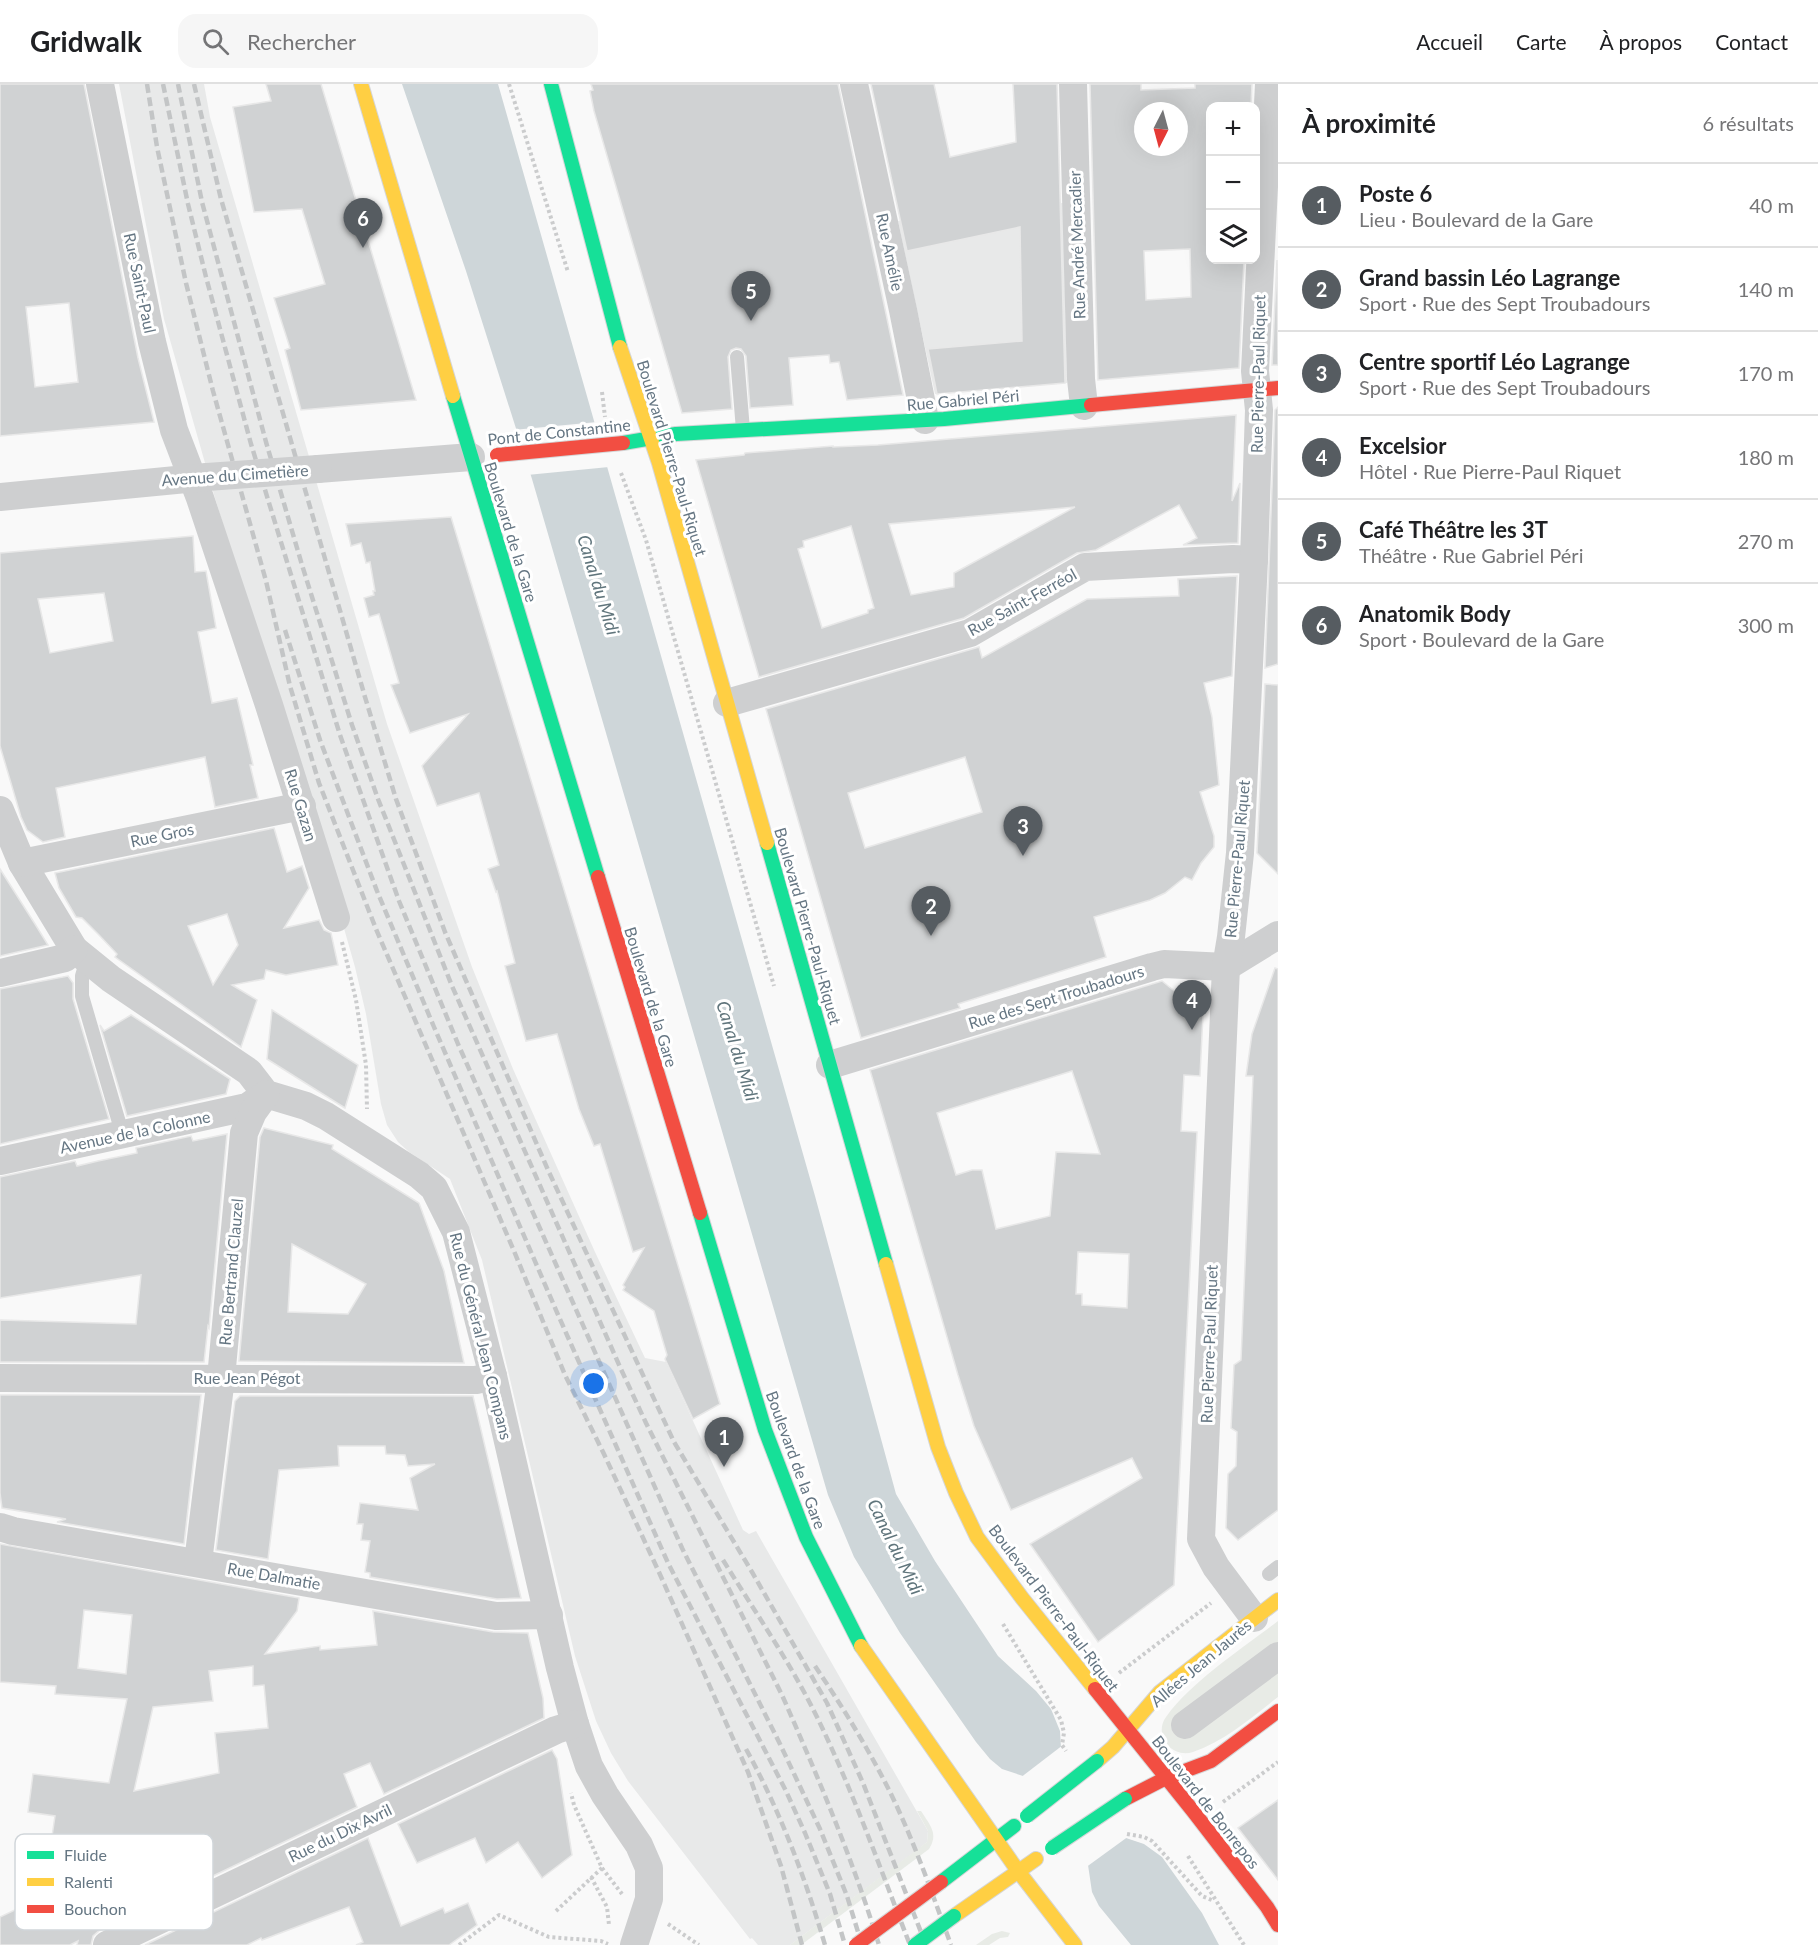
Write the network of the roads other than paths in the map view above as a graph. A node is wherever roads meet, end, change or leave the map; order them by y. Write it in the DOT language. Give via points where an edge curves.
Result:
graph roads {
  1 [pos="100,84"];
  2 [pos="361,84"];
  3 [pos="550,84"];
  4 [pos="854,84"];
  5 [pos="1073,84"];
  6 [pos="1269,84"];
  7 [pos="736,357"];
  8 [pos="1267,389"];
  9 [pos="1084,406"];
  10 [pos="925,420"];
  11 [pos="743,430"];
  12 [pos="651,438"];
  13 [pos="484,456"];
  14 [pos="199,477"];
  15 [pos="0,498"];
  16 [pos="1254,560"];
  17 [pos="727,703"];
  18 [pos="302,806"];
  19 [pos="0,810"];
  20 [pos="22,863"];
  21 [pos="336,918"];
  22 [pos="1278,935"];
  23 [pos="81,954"];
  24 [pos="1226,967"];
  25 [pos="0,973"];
  26 [pos="830,1065"];
  27 [pos="266,1094"];
  28 [pos="123,1136"];
  29 [pos="0,1161"];
  30 [pos="493,1376"];
  31 [pos="0,1378"];
  32 [pos="221,1378"];
  33 [pos="0,1527"];
  34 [pos="198,1562"];
  35 [pos="1278,1600"];
  36 [pos="549,1616"];
  37 [pos="1254,1618"];
  38 [pos="1278,1656"];
  39 [pos="1272,1724"];
  40 [pos="574,1725"];
  41 [pos="1185,1725"];
  42 [pos="1127,1730"];
  43 [pos="1166,1778"];
  44 [pos="997,1840"];
  45 [pos="1018,1871"];
  46 [pos="213,1895"];
  47 [pos="1278,1925"];
  48 [pos="140,1930"];
  49 [pos="111,1944"];
  50 [pos="634,1945"];
  51 [pos="856,1945"];
  52 [pos="915,1945"];
  53 [pos="1075,1945"];
  1 -- 14 [label="street, Rue Saint-Paul" via="152,342 174,430"];
  2 -- 13 [label="main road, Boulevard de la Gare"];
  3 -- 12 [label="main road, Boulevard Pierre-Paul-Riquet" via="621,349"];
  4 -- 10 [label="street, Rue Amélie"];
  5 -- 9 [label="street, Rue André Mercadier"];
  6 -- 8 [label="street, Rue Pierre-Paul Riquet" via="1255,371"];
  7 -- 11 [label="lane"];
  8 -- 9 [label="main road, Rue Gabriel Péri"];
  8 -- 16 [label="street, Rue Pierre-Paul Riquet" via="1259,410"];
  9 -- 10 [label="main road, Rue Gabriel Péri"];
  10 -- 11 [label="main road, Rue Gabriel Péri"];
  11 -- 12 [label="main road, Rue Gabriel Péri"];
  12 -- 13 [label="main road, Pont de Constantine, bridge"];
  12 -- 17 [label="main road, Boulevard Pierre-Paul-Riquet"];
  13 -- 14 [label="street, Avenue du Cimetière, bridge"];
  13 -- 44 [label="main road, Boulevard de la Gare" via="765,1430 801,1526 860,1645"];
  14 -- 15 [label="street, Avenue du Cimetière"];
  14 -- 18 [label="street, Rue Gazan"];
  16 -- 17 [label="street, Rue Saint-Ferréol" via="1085,567 969,633"];
  16 -- 24 [label="street, Rue Pierre-Paul Riquet" via="1240,853"];
  17 -- 26 [label="main road, Boulevard Pierre-Paul-Riquet"];
  18 -- 20 [label="street, Rue Gros"];
  18 -- 21 [label="street, Rue Gazan"];
  19 -- 20 [label="street"];
  20 -- 23 [label="street"];
  22 -- 24 [label="street"];
  23 -- 25 [label="street"];
  23 -- 27 [label="street" via="111,979 249,1072"];
  23 -- 28 [label="lane" via="82,996"];
  24 -- 26 [label="street, Rue des Sept Troubadours" via="1164,964"];
  24 -- 37 [label="street, Rue Pierre-Paul Riquet" via="1201,1539 1216,1568"];
  26 -- 42 [label="main road, Boulevard Pierre-Paul-Riquet" via="938,1447 956,1493 977,1537"];
  27 -- 28 [label="street, Avenue de la Colonne" via="247,1107"];
  27 -- 30 [label="street, Rue du Général Jean Compans" via="326,1116 434,1188 456,1232"];
  27 -- 32 [label="street, Rue Bertrand Clauzel" via="244,1133"];
  28 -- 29 [label="street, Avenue de la Colonne"];
  30 -- 32 [label="street, Rue Jean Pégot" via="477,1380"];
  30 -- 36 [label="street, Rue du Général Jean Compans"];
  31 -- 32 [label="street, Rue Jean Pégot"];
  32 -- 34 [label="street, Rue Bertrand Clauzel"];
  33 -- 34 [label="street, Rue Dalmatie"];
  34 -- 36 [label="street, Rue Dalmatie" via="496,1616"];
  35 -- 37 [label="main road, Allées Jean Jaurès"];
  36 -- 40 [label="street, Rue du Général Jean Compans"];
  37 -- 42 [label="main road, Allées Jean Jaurès" via="1160,1692"];
  38 -- 41 [label="street"];
  39 -- 43 [label="main road" via="1211,1761"];
  40 -- 46 [label="street, Rue du Dix Avril" via="556,1730"];
  40 -- 50 [label="street, Rue du Général Jean Compans" via="589,1766 639,1845 649,1868 649,1899"];
  42 -- 43 [label="main road, Boulevard de Bonrepos"];
  42 -- 44 [label="main road, Allées Jean Jaurès, bridge" via="1097,1761"];
  43 -- 45 [label="main road, bridge" via="1125,1799"];
  43 -- 47 [label="main road, Boulevard de Bonrepos"];
  44 -- 45 [label="main road, Boulevard de la Gare"];
  44 -- 51 [label="main road, Allées Jean Jaurès, bridge"];
  45 -- 52 [label="main road, bridge"];
  45 -- 53 [label="main road, Boulevard de la Gare"];
  48 -- 49 [label="street, Rue du Dix Avril"];
}
